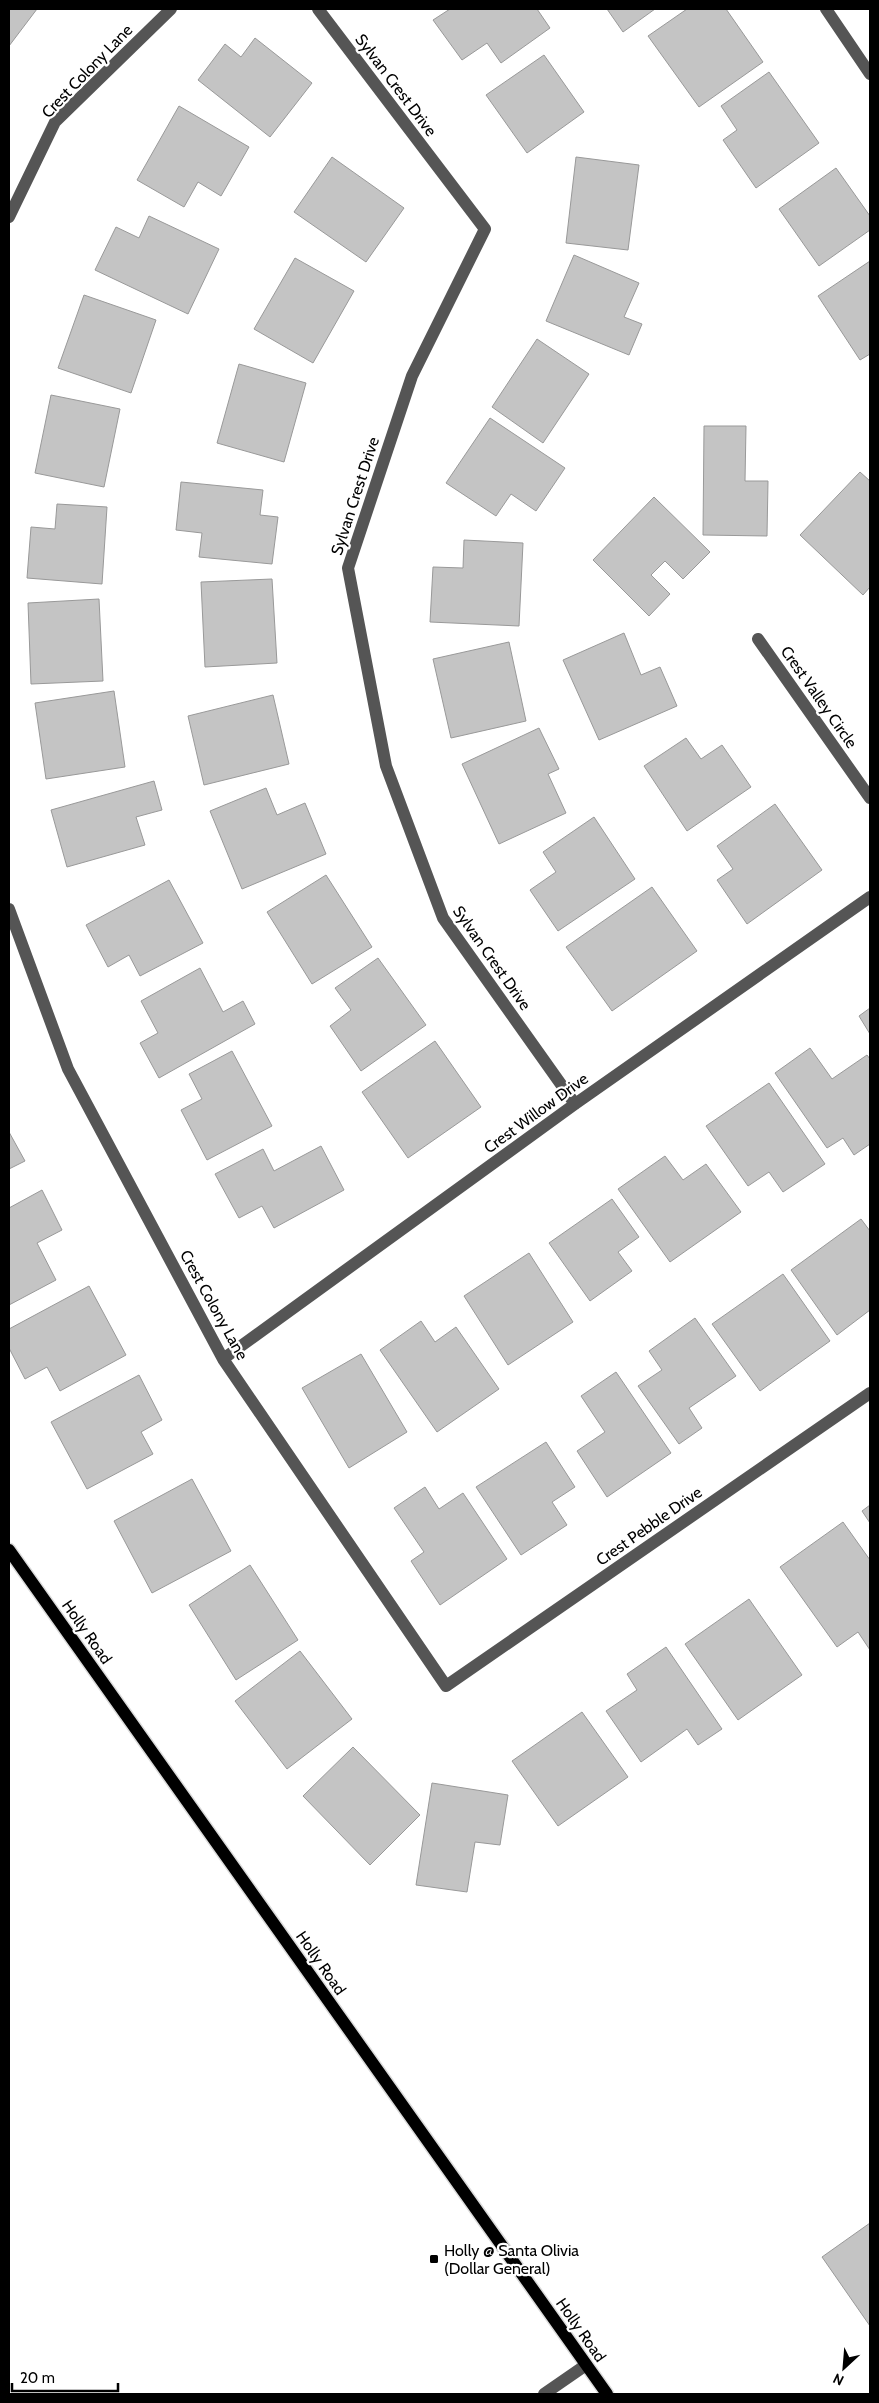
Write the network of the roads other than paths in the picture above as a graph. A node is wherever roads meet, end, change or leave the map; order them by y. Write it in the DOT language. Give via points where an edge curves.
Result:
graph roads {
  1 [pos="171,9"];
  2 [pos="318,9"];
  3 [pos="826,9"];
  4 [pos="870,74"];
  5 [pos="9,217"];
  6 [pos="758,639"];
  7 [pos="870,798"];
  8 [pos="870,897"];
  9 [pos="9,909"];
  10 [pos="575,1104"];
  11 [pos="223,1358"];
  12 [pos="870,1393"];
  13 [pos="9,1550"];
  14 [pos="446,1686"];
  15 [pos="586,2365"];
  16 [pos="544,2394"];
  17 [pos="606,2394"];
  1 -- 5 [label="street, Crest Colony Lane" via="55,122"];
  2 -- 10 [label="street, Sylvan Crest Drive" via="485,229 412,376 348,568 386,766 442,918"];
  3 -- 4 [label="street"];
  6 -- 7 [label="street, Crest Valley Circle"];
  8 -- 10 [label="street, Crest Willow Drive"];
  9 -- 11 [label="street, Crest Colony Lane" via="68,1069"];
  10 -- 11 [label="street, Crest Willow Drive"];
  11 -- 14 [label="street, Crest Colony Lane"];
  12 -- 14 [label="street, Crest Pebble Drive"];
  13 -- 15 [label="main road, Holly Road"];
  15 -- 16 [label="street"];
  15 -- 17 [label="main road, Holly Road"];
}
